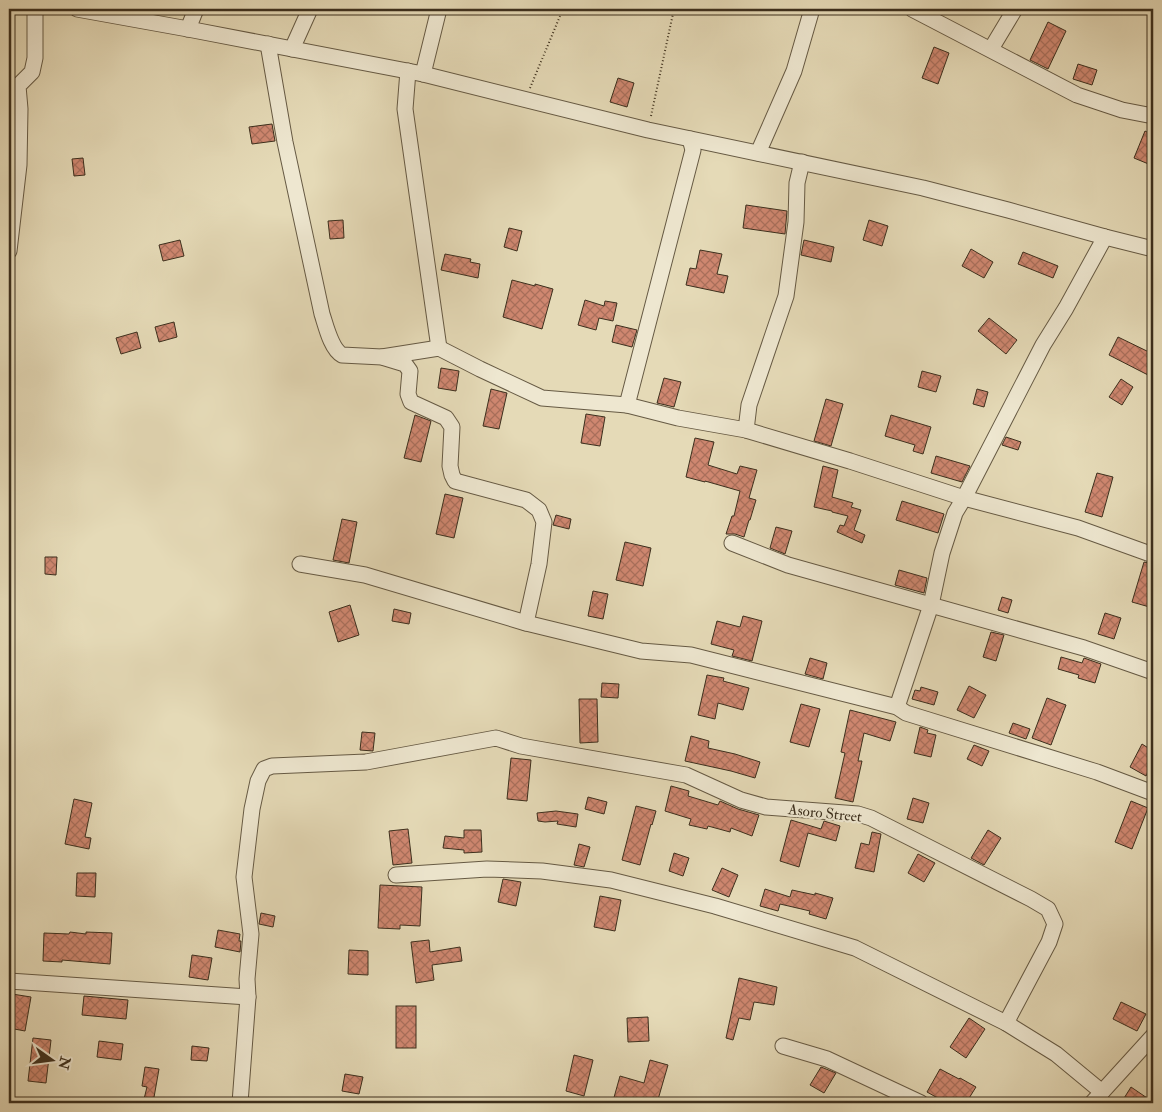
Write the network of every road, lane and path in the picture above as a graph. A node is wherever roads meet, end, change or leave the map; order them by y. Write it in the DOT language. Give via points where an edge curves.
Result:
graph roads {
  1 [pos="35,9"];
  2 [pos="77,9"];
  3 [pos="196,9"];
  4 [pos="310,9"];
  5 [pos="439,9"];
  6 [pos="563,9"];
  7 [pos="674,9"];
  8 [pos="812,9"];
  9 [pos="912,9"];
  10 [pos="1015,9"];
  11 [pos="188,28"];
  12 [pos="268,44"];
  13 [pos="292,49"];
  14 [pos="991,49"];
  15 [pos="416,73"];
  16 [pos="525,99"];
  17 [pos="1153,116"];
  18 [pos="648,130"];
  19 [pos="690,139"];
  20 [pos="758,153"];
  21 [pos="802,162"];
  22 [pos="1104,237"];
  23 [pos="1153,249"];
  24 [pos="9,250"];
  25 [pos="439,348"];
  26 [pos="382,357"];
  27 [pos="627,405"];
  28 [pos="746,430"];
  29 [pos="964,498"];
  30 [pos="732,543"];
  31 [pos="1153,555"];
  32 [pos="300,564"];
  33 [pos="931,605"];
  34 [pos="526,623"];
  35 [pos="1153,672"];
  36 [pos="898,707"];
  37 [pos="1153,793"];
  38 [pos="396,875"];
  39 [pos="9,981"];
  40 [pos="248,997"];
  41 [pos="1006,1023"];
  42 [pos="1152,1042"];
  43 [pos="783,1046"];
  44 [pos="1102,1092"];
  45 [pos="240,1103"];
  46 [pos="921,1103"];
  47 [pos="1092,1103"];
  1 -- 24 [label="street" via="32,72 18,86 19,166"];
  2 -- 11 [label="street"];
  3 -- 11 [label="street"];
  4 -- 13 [label="street"];
  5 -- 15 [label="street"];
  6 -- 16 [label="path"];
  7 -- 18 [label="path"];
  8 -- 20 [label="street" via="794,71"];
  9 -- 14 [label="street"];
  10 -- 14 [label="street"];
  11 -- 12 [label="street"];
  12 -- 13 [label="street"];
  12 -- 26 [label="street" via="285,142 322,314 331,340 342,355"];
  13 -- 15 [label="street"];
  14 -- 17 [label="street" via="1077,95"];
  15 -- 16 [label="street"];
  15 -- 25 [label="street" via="405,109"];
  16 -- 18 [label="street"];
  18 -- 19 [label="street"];
  19 -- 20 [label="street"];
  19 -- 27 [label="street" via="693,150"];
  20 -- 21 [label="street"];
  21 -- 22 [label="street" via="923,188"];
  21 -- 28 [label="street" via="786,296 749,405"];
  22 -- 23 [label="street"];
  22 -- 29 [label="street" via="1042,345"];
  25 -- 26 [label="street"];
  25 -- 27 [label="street" via="542,398"];
  26 -- 34 [label="street" via="405,364 410,371 408,394 411,402 446,418 452,427 450,466 455,481 526,500 539,510 544,522"];
  27 -- 28 [label="street"];
  28 -- 29 [label="street"];
  29 -- 31 [label="street" via="1078,528"];
  29 -- 33 [label="street" via="955,512 942,553"];
  30 -- 33 [label="street" via="788,565"];
  32 -- 34 [label="street" via="365,575"];
  33 -- 35 [label="street" via="1084,648"];
  33 -- 36 [label="street"];
  34 -- 36 [label="street" via="641,651 691,655"];
  36 -- 37 [label="street" via="906,713 1098,772"];
  38 -- 41 [label="street" via="487,869 542,871 611,880 715,906 855,948"];
  39 -- 40 [label="street"];
  40 -- 41 [label="street, Asoro Street" via="250,934 244,877 252,809 264,769 366,762 496,738 521,746 686,775 741,800 766,807 858,814 1031,899 1048,909 1055,924 1049,942"];
  40 -- 45 [label="street"];
  41 -- 44 [label="street" via="1056,1054"];
  42 -- 44 [label="street"];
  43 -- 46 [label="street" via="827,1059"];
  44 -- 47 [label="street"];
}
